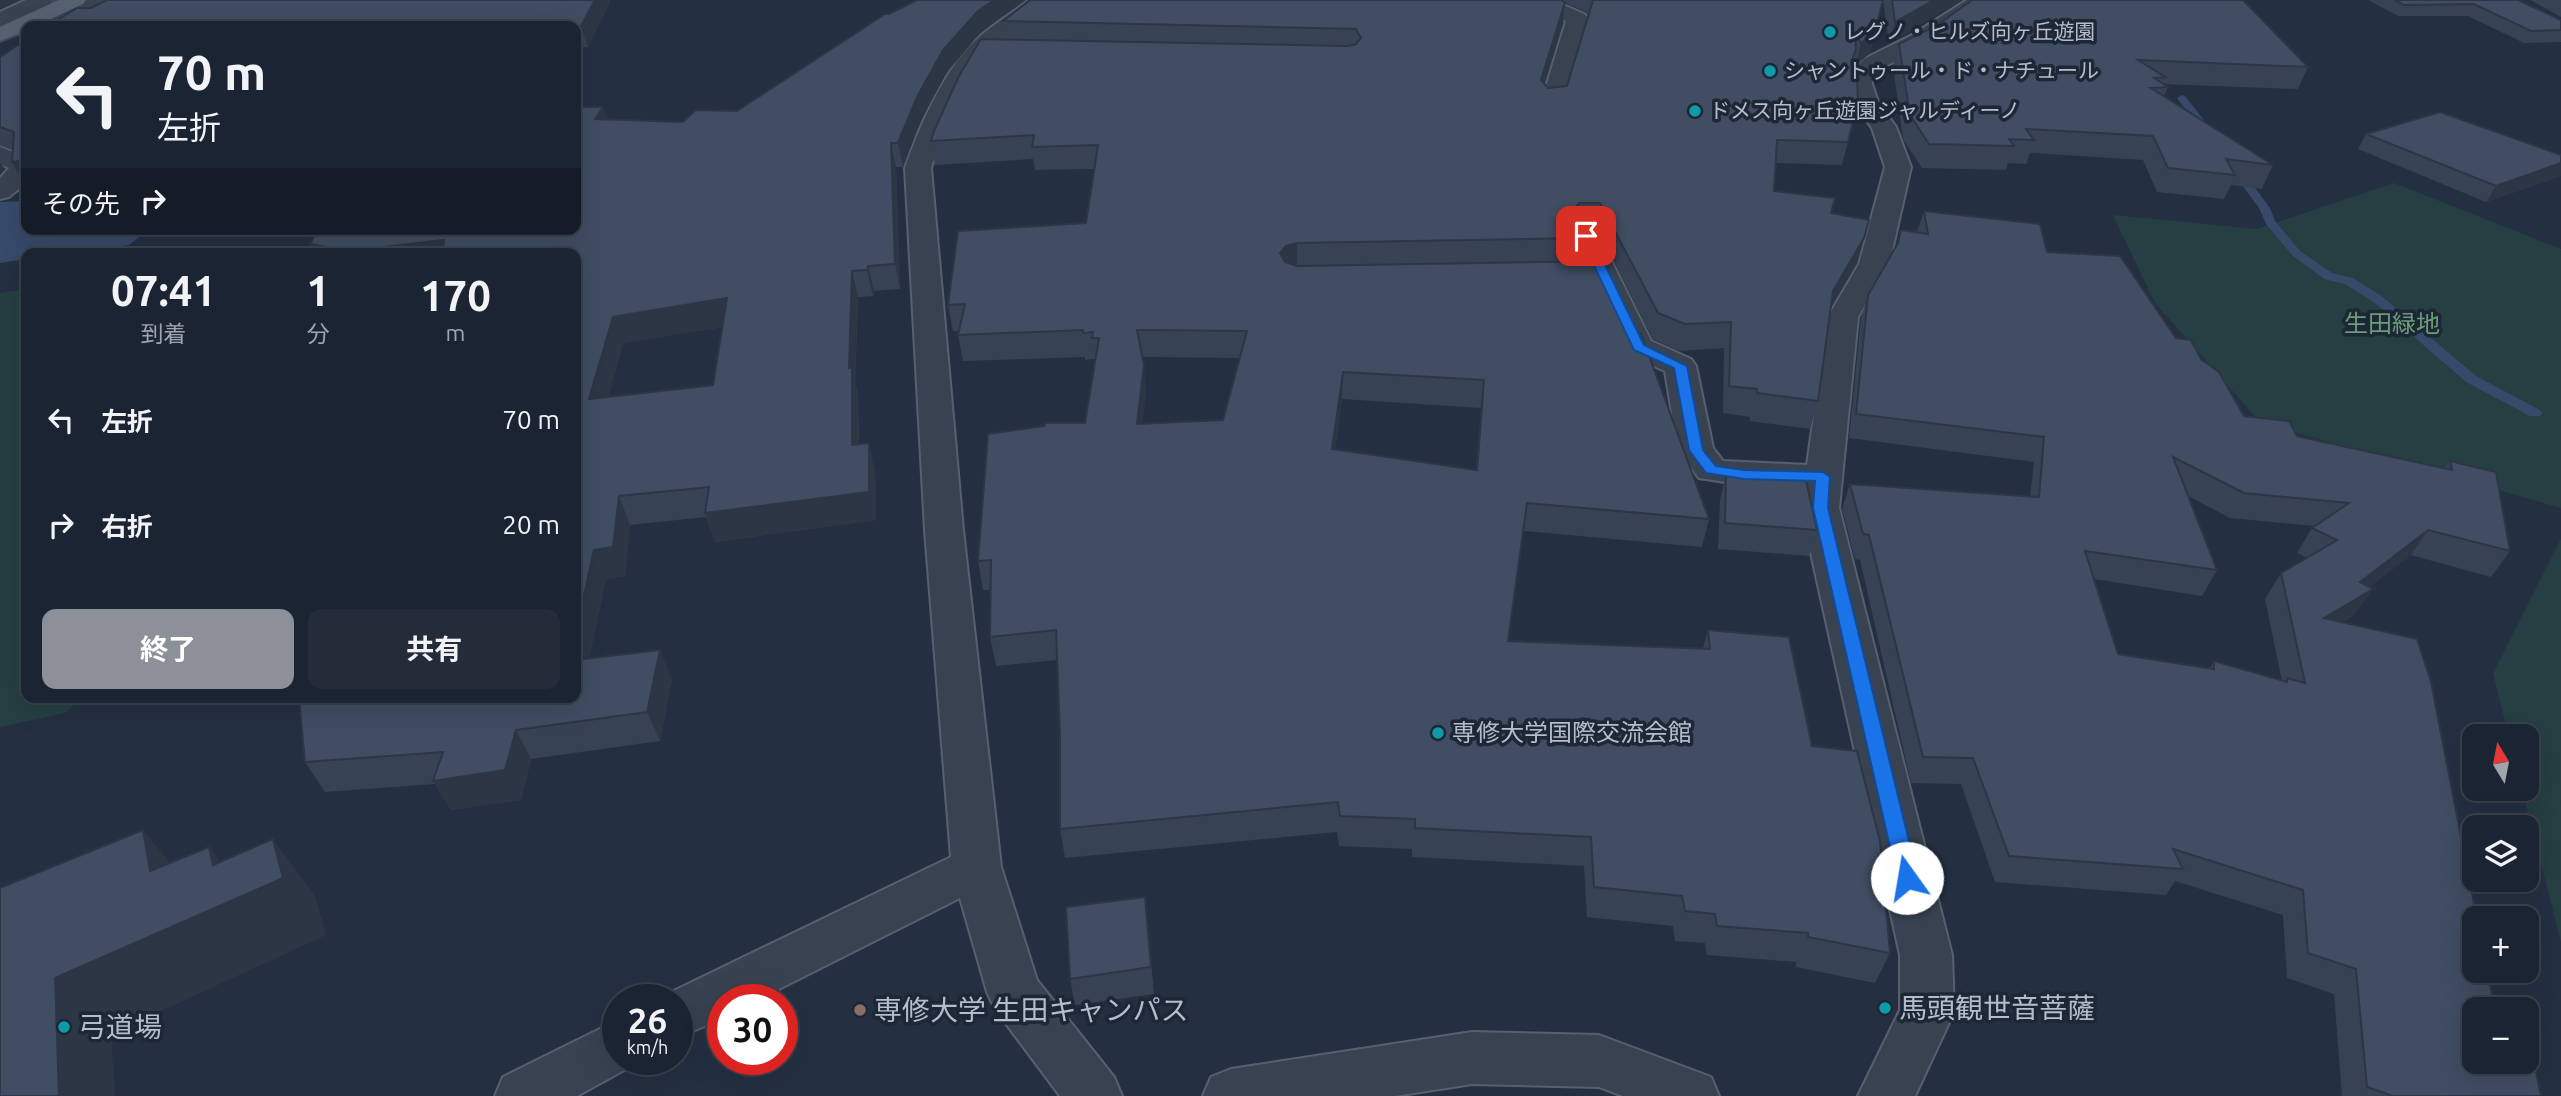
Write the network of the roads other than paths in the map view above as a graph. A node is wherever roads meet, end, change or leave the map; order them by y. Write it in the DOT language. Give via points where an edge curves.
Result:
graph roads {
  1 [pos="43,0"];
  2 [pos="76,0"];
  3 [pos="1042,0"];
  4 [pos="1535,0"];
  5 [pos="1981,0"];
  6 [pos="113,3"];
  7 [pos="0,20"];
  8 [pos="30,21"];
  9 [pos="60,21"];
  10 [pos="66,21"];
  11 [pos="79,21"];
  12 [pos="91,21"];
  13 [pos="21,25"];
  14 [pos="0,35"];
  15 [pos="21,39"];
  16 [pos="0,49"];
  17 [pos="977,51"];
  18 [pos="1018,52"];
  19 [pos="1553,103"];
  20 [pos="0,155"];
  21 [pos="21,164"];
  22 [pos="21,174"];
  23 [pos="0,191"];
  24 [pos="1586,236"];
  25 [pos="1823,477"];
  26 [pos="976,867"];
  27 [pos="693,1006"];
  28 [pos="602,1054"];
  29 [pos="523,1096"];
  30 [pos="1094,1096"];
  31 [pos="1231,1096"];
  32 [pos="1691,1096"];
  33 [pos="1886,1096"];
  1 -- 7 [label="street"];
  2 -- 8 [label="main road"];
  3 -- 17 [label="street"];
  4 -- 19 [label="street" via="1577,18"];
  5 -- 25 [label="street" via="1920,40 1871,64 1861,75 1866,103 1884,127 1898,167 1874,264 1843,317"];
  6 -- 9 [label="street"];
  6 -- 10 [label="main road"];
  6 -- 11 [label="street"];
  6 -- 12 [label="street"];
  13 -- 14 [label="main road"];
  15 -- 16 [label="main road"];
  17 -- 18 [label="street"];
  17 -- 26 [label="street" via="928,138 918,168 942,503"];
  20 -- 21 [label="street"];
  22 -- 23 [label="street"];
  24 -- 25 [label="street" via="1592,275 1639,347 1680,366 1696,450 1712,470"];
  25 -- 33 [label="street" via="1821,508 1926,955 1927,1012"];
  26 -- 27 [label="street"];
  26 -- 30 [label="street" via="1014,992"];
  28 -- 29 [label="street"];
  31 -- 32 [label="street" via="1472,1058 1599,1061"];
}
